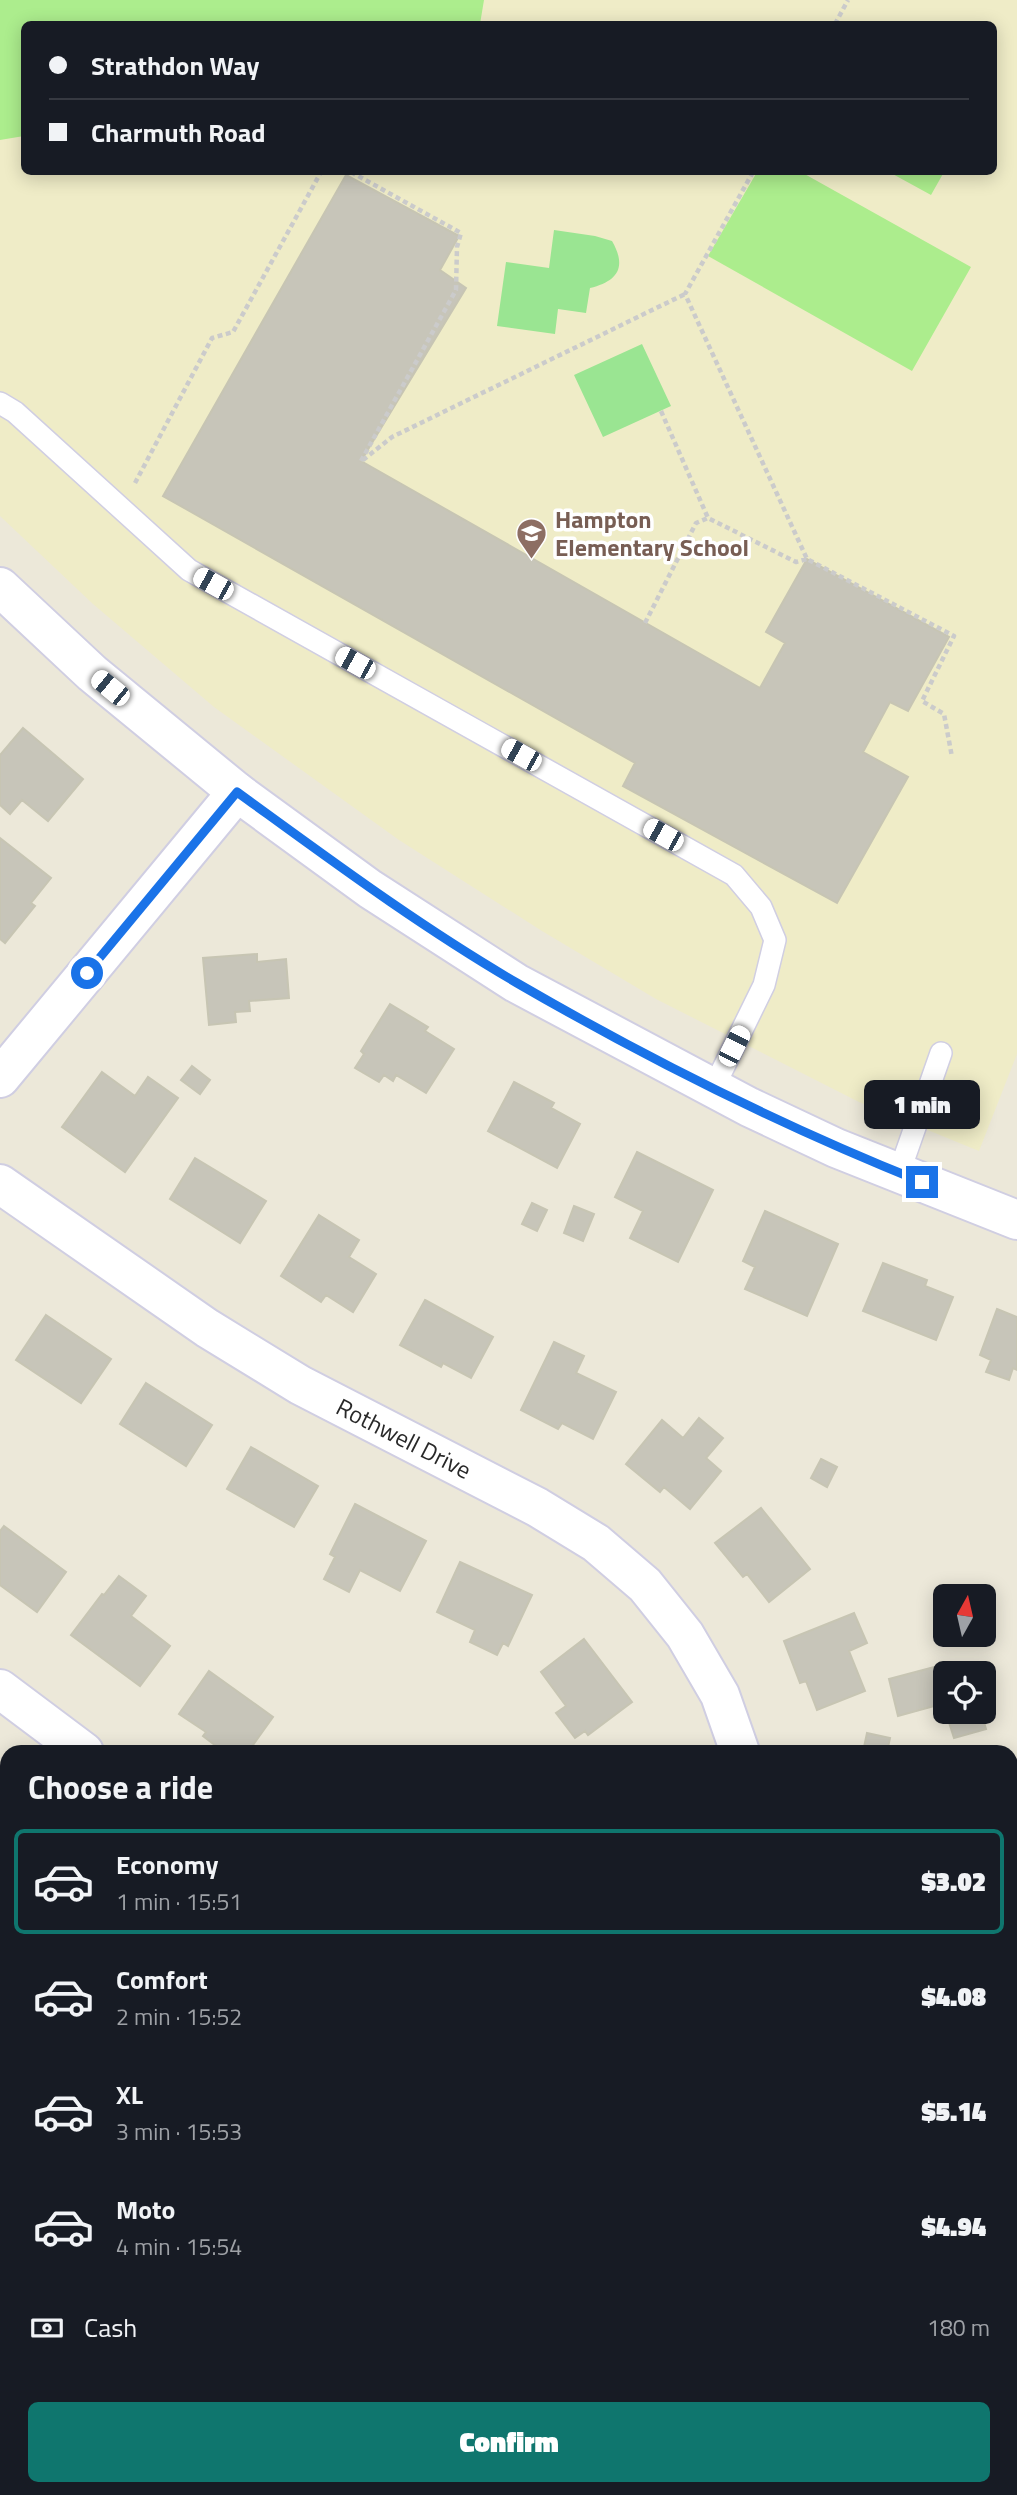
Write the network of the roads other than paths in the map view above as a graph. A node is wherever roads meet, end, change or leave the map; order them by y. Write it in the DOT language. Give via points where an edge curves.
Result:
graph roads {
  1 [pos="0,403"];
  2 [pos="0,587"];
  3 [pos="237,792"];
  4 [pos="941,1053"];
  5 [pos="0,1078"];
  6 [pos="713,1089"];
  7 [pos="899,1173"];
  8 [pos="0,1184"];
  9 [pos="1017,1220"];
  10 [pos="0,1689"];
  11 [pos="75,1745"];
  12 [pos="738,1745"];
  1 -- 6 [label="lane" via="189,570 734,874 761,907 775,940 764,985"];
  2 -- 3 [label="street" via="92,673"];
  3 -- 5 [label="street"];
  3 -- 6 [label="street" via="370,889 516,983"];
  4 -- 7 [label="lane"];
  6 -- 7 [label="street"];
  7 -- 9 [label="street"];
  8 -- 12 [label="street, Rothwell Drive" via="207,1328 289,1378 537,1507 596,1543 645,1585 685,1634 720,1695"];
  10 -- 11 [label="street"];
}
